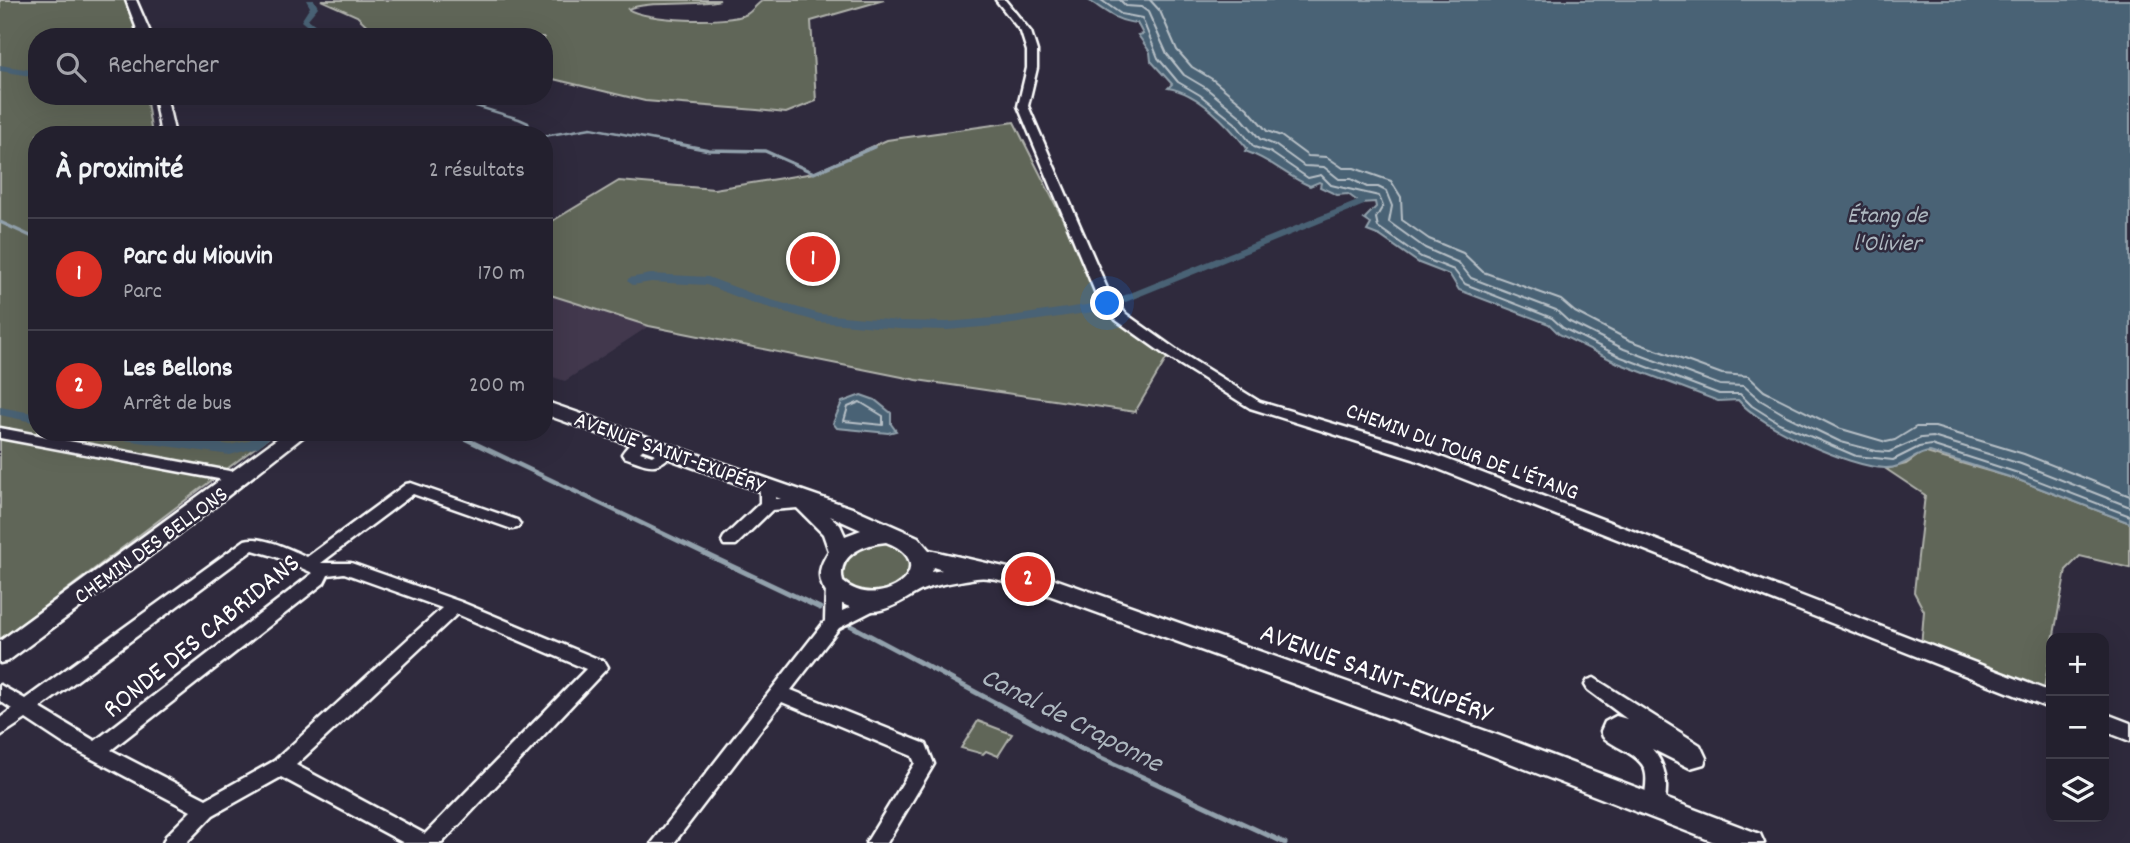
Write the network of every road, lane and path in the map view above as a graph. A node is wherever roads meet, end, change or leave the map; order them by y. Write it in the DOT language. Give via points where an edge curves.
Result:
graph roads {
  1 [pos="131,0"];
  2 [pos="1000,0"];
  3 [pos="142,28"];
  4 [pos="162,105"];
  5 [pos="166,126"];
  6 [pos="553,410"];
  7 [pos="0,433"];
  8 [pos="28,438"];
  9 [pos="43,441"];
  10 [pos="287,441"];
  11 [pos="240,478"];
  12 [pos="762,484"];
  13 [pos="800,500"];
  14 [pos="768,505"];
  15 [pos="512,524"];
  16 [pos="887,534"];
  17 [pos="730,541"];
  18 [pos="840,551"];
  19 [pos="923,557"];
  20 [pos="315,567"];
  21 [pos="979,570"];
  22 [pos="915,584"];
  23 [pos="834,587"];
  24 [pos="874,603"];
  25 [pos="455,606"];
  26 [pos="833,623"];
  27 [pos="0,654"];
  28 [pos="1594,685"];
  29 [pos="0,692"];
  30 [pos="780,693"];
  31 [pos="2046,699"];
  32 [pos="24,710"];
  33 [pos="2109,724"];
  34 [pos="0,728"];
  35 [pos="2130,732"];
  36 [pos="96,751"];
  37 [pos="281,767"];
  38 [pos="1654,806"];
  39 [pos="206,809"];
  40 [pos="1719,837"];
  41 [pos="173,843"];
  42 [pos="423,843"];
  43 [pos="429,843"];
  44 [pos="662,843"];
  45 [pos="876,843"];
  46 [pos="1750,843"];
  1 -- 3 [label="main road"];
  2 -- 31 [label="street, CHEMIN DU TOUR DE L'ÉTANG" via="1026,33 1032,68 1023,106 1102,294 1121,317 1184,361 1255,405 1419,455"];
  4 -- 5 [label="main road"];
  6 -- 12 [label="main road, AVENUE SAINT-EXUPÉRY"];
  7 -- 8 [label="street"];
  9 -- 11 [label="street"];
  10 -- 11 [label="main road, CHEMIN DES BELLONS"];
  11 -- 27 [label="main road, CHEMIN DES BELLONS"];
  12 -- 13 [label="main road, AVENUE SAINT-EXUPÉRY"];
  12 -- 14 [label="street" via="768,490"];
  13 -- 14 [label="street"];
  13 -- 16 [label="main road, AVENUE SAINT-EXUPÉRY" via="848,514"];
  13 -- 18 [label="main road, AVENUE SAINT-EXUPÉRY" via="832,530"];
  14 -- 17 [label="street"];
  15 -- 20 [label="street" via="411,488"];
  16 -- 18 [label="main road" via="862,538"];
  16 -- 19 [label="main road" via="913,544"];
  18 -- 23 [label="main road" via="832,562"];
  19 -- 21 [label="main road, AVENUE SAINT-EXUPÉRY"];
  19 -- 22 [label="main road" via="923,571"];
  20 -- 25 [label="street" via="345,566"];
  20 -- 32 [label="street, RONDE DES CABRIDANS" via="251,544"];
  20 -- 36 [label="street, RONDE DES CABRIDANS" via="318,579"];
  21 -- 22 [label="main road, AVENUE SAINT-EXUPÉRY"];
  21 -- 38 [label="main road, AVENUE SAINT-EXUPÉRY" via="1007,573 1084,598"];
  22 -- 24 [label="main road" via="892,599"];
  23 -- 24 [label="main road" via="858,602"];
  23 -- 26 [label="street"];
  24 -- 26 [label="street"];
  25 -- 37 [label="street"];
  25 -- 43 [label="street" via="599,667"];
  26 -- 30 [label="street"];
  28 -- 38 [label="street" via="1697,758 1690,760 1625,726 1611,727 1615,737 1651,759 1658,780"];
  29 -- 32 [label="street"];
  30 -- 44 [label="street"];
  30 -- 45 [label="street" via="919,750 925,764"];
  32 -- 34 [label="street"];
  32 -- 36 [label="street"];
  33 -- 35 [label="street"];
  36 -- 39 [label="street"];
  37 -- 39 [label="street"];
  37 -- 42 [label="street"];
  38 -- 40 [label="main road, AVENUE SAINT-EXUPÉRY"];
  39 -- 41 [label="street"];
  40 -- 46 [label="main road, AVENUE SAINT-EXUPÉRY"];
}
